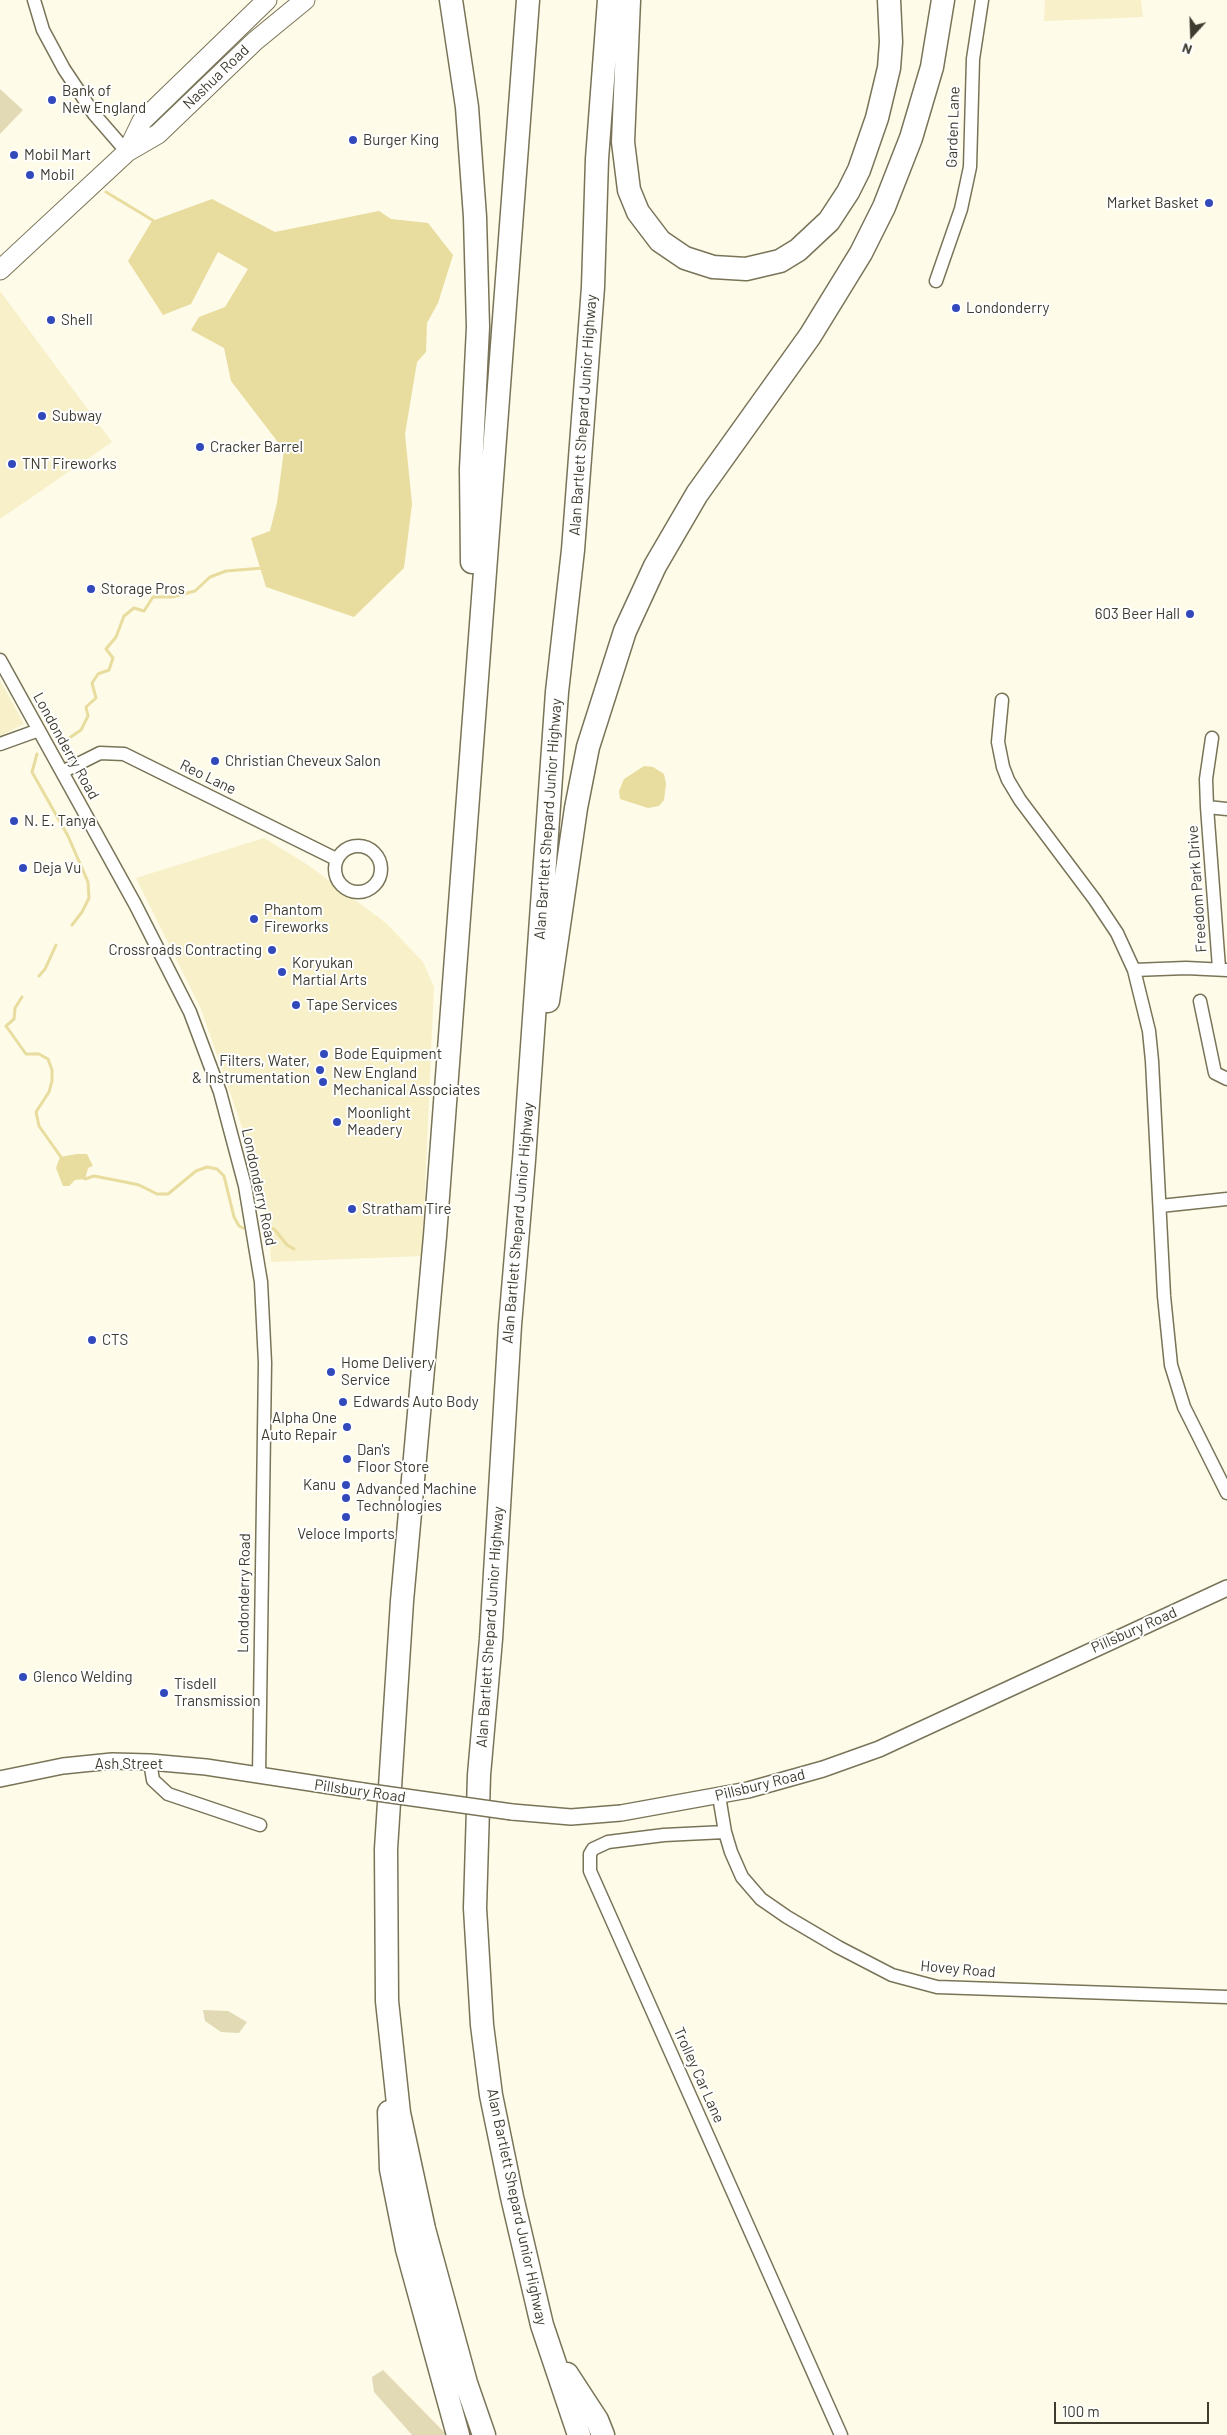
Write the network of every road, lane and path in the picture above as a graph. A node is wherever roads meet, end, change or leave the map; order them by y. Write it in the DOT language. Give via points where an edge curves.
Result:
graph roads {
  1 [pos="34,0"];
  2 [pos="267,0"];
  3 [pos="305,0"];
  4 [pos="528,0"];
  5 [pos="609,0"];
  6 [pos="629,0"];
  7 [pos="889,0"];
  8 [pos="944,0"];
  9 [pos="982,0"];
  10 [pos="449,2"];
  11 [pos="127,152"];
  12 [pos="0,270"];
  13 [pos="936,281"];
  14 [pos="0,660"];
  15 [pos="1002,700"];
  16 [pos="474,710"];
  17 [pos="38,730"];
  18 [pos="1212,738"];
  19 [pos="0,744"];
  20 [pos="62,772"];
  21 [pos="1207,807"];
  22 [pos="1227,809"];
  23 [pos="336,859"];
  24 [pos="1223,969"];
  25 [pos="1134,970"];
  26 [pos="1200,1002"];
  27 [pos="1227,1079"];
  28 [pos="524,1160"];
  29 [pos="1227,1199"];
  30 [pos="1160,1206"];
  31 [pos="1227,1493"];
  32 [pos="1227,1588"];
  33 [pos="150,1762"];
  34 [pos="259,1776"];
  35 [pos="0,1779"];
  36 [pos="719,1796"];
  37 [pos="260,1825"];
  38 [pos="725,1832"];
  39 [pos="1227,1997"];
  40 [pos="394,2061"];
  41 [pos="548,2347"];
  42 [pos="458,2435"];
  43 [pos="484,2435"];
  44 [pos="579,2435"];
  45 [pos="603,2435"];
  46 [pos="841,2435"];
  1 -- 11 [label="street" via="43,30 64,69 94,114"];
  2 -- 11 [label="main road, Nashua Road" via="142,121"];
  3 -- 11 [label="main road, Nashua Road" via="255,41 158,134"];
  4 -- 16 [label="highway"];
  5 -- 28 [label="highway, Alan Bartlett Shepard Junior Highway" via="597,159 593,287 573,550 557,692"];
  6 -- 7 [label="highway" via="623,142 629,190 638,212 660,241 684,258 713,267 746,269 780,261 798,250 829,221 848,192 869,145 887,76 891,42"];
  8 -- 28 [label="highway" via="932,67 911,138 884,207 861,253 810,336 679,524 655,566 612,666 592,731 576,808"];
  9 -- 13 [label="street, Garden Lane" via="973,59 970,167 961,209"];
  10 -- 16 [label="highway" via="466,107 475,217 477,369 471,469"];
  11 -- 12 [label="main road, Nashua Road"];
  14 -- 17 [label="street, Londonderry Road"];
  15 -- 25 [label="street" via="998,742 1008,780 1117,933"];
  16 -- 40 [label="highway" via="402,1601 386,1849 387,2001"];
  17 -- 19 [label="street"];
  17 -- 20 [label="street, Londonderry Road"];
  18 -- 21 [label="street, Freedom Park Drive" via="1206,780"];
  20 -- 23 [label="street, Reo Lane" via="100,753 124,754"];
  20 -- 34 [label="street, Londonderry Road" via="190,1012 220,1092 246,1186 260,1282 265,1363"];
  21 -- 22 [label="street, Freedom Park Drive"];
  21 -- 24 [label="street, Freedom Park Drive"];
  24 -- 25 [label="street"];
  25 -- 30 [label="street" via="1149,1031"];
  26 -- 27 [label="street" via="1215,1073"];
  28 -- 41 [label="highway, Alan Bartlett Shepard Junior Highway" via="480,1775 475,1908 479,1989 491,2094"];
  29 -- 30 [label="street"];
  30 -- 31 [label="street" via="1164,1296 1170,1357 1177,1387 1195,1432"];
  32 -- 36 [label="street, Pillsbury Road" via="878,1749 776,1784"];
  33 -- 34 [label="street, Ash Street"];
  33 -- 35 [label="street, Ash Street" via="112,1761 63,1766"];
  33 -- 37 [label="street" via="153,1780 168,1794"];
  34 -- 36 [label="street, Pillsbury Road, bridge" via="548,1816 596,1816"];
  36 -- 38 [label="street, Hovey Road"];
  38 -- 39 [label="street, Hovey Road" via="742,1877 761,1899 838,1948 892,1975 937,1986"];
  38 -- 46 [label="street, Trolley Car Lane" via="608,1842 593,1849 590,1871"];
  40 -- 42 [label="highway" via="388,2118 391,2169 407,2250"];
  40 -- 43 [label="highway" via="400,2114 424,2228 466,2384"];
  41 -- 44 [label="highway, Alan Bartlett Shepard Junior Highway"];
  41 -- 45 [label="highway" via="597,2420"];
}
